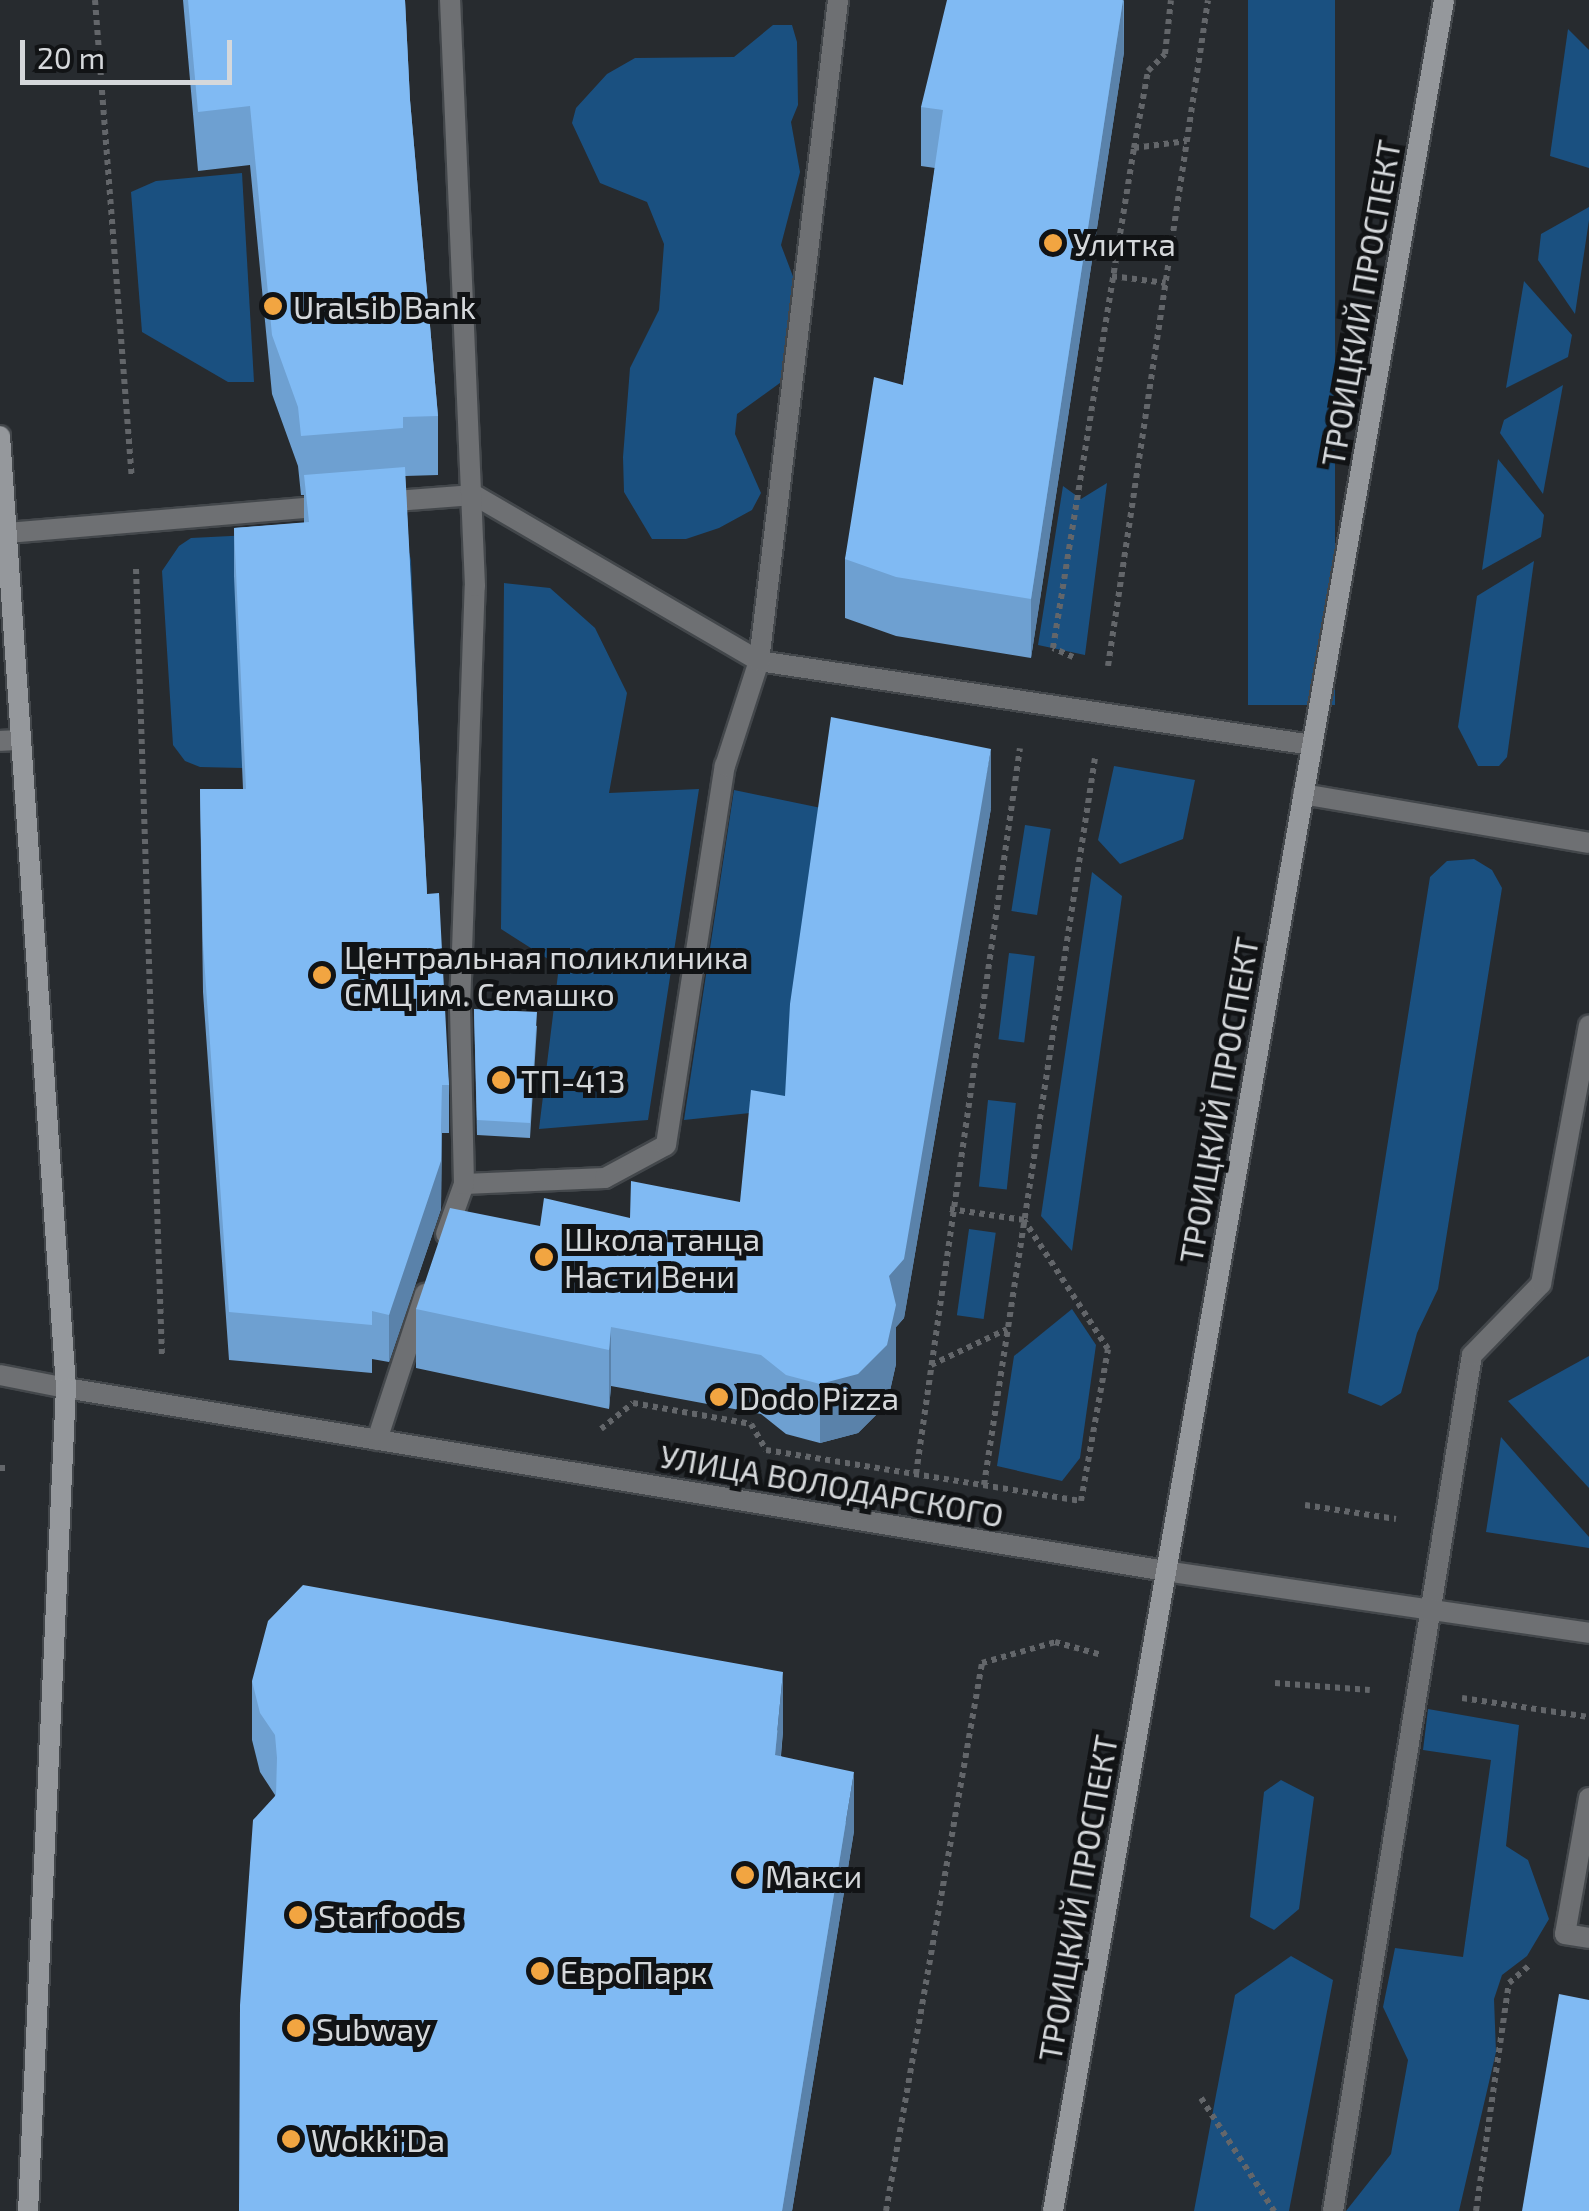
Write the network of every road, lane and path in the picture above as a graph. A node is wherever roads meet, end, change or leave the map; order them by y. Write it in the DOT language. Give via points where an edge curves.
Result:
graph roads {
  1 [pos="95,0"];
  2 [pos="450,0"];
  3 [pos="838,0"];
  4 [pos="1172,0"];
  5 [pos="1444,0"];
  6 [pos="1187,140"];
  7 [pos="1134,148"];
  8 [pos="1112,276"];
  9 [pos="1166,283"];
  10 [pos="0,436"];
  11 [pos="474,495"];
  12 [pos="134,521"];
  13 [pos="6,533"];
  14 [pos="1053,648"];
  15 [pos="759,661"];
  16 [pos="1107,670"];
  17 [pos="1026,703"];
  18 [pos="10,741"];
  19 [pos="1312,745"];
  20 [pos="1304,794"];
  21 [pos="1589,843"];
  22 [pos="1589,1024"];
  23 [pos="464,1184"];
  24 [pos="950,1209"];
  25 [pos="1007,1329"];
  26 [pos="162,1364"];
  27 [pos="930,1366"];
  28 [pos="0,1376"];
  29 [pos="66,1388"];
  30 [pos="582,1426"];
  31 [pos="378,1440"];
  32 [pos="916,1474"];
  33 [pos="1305,1505"];
  34 [pos="1396,1520"];
  35 [pos="1166,1571"];
  36 [pos="1427,1609"];
  37 [pos="1589,1633"];
  38 [pos="1104,1655"];
  39 [pos="1589,1798"];
  40 [pos="1565,1934"];
  41 [pos="1589,1938"];
  42 [pos="1201,2098"];
  43 [pos="28,2211"];
  44 [pos="886,2211"];
  45 [pos="1052,2211"];
  46 [pos="1274,2211"];
  47 [pos="1333,2211"];
  48 [pos="1476,2211"];
  1 -- 12 [label="path"];
  2 -- 11 [label="street"];
  3 -- 15 [label="street"];
  4 -- 7 [label="path" via="1165,54 1148,71"];
  5 -- 19 [label="main road, ТРОИЦКИЙ ПРОСПЕКТ"];
  6 -- 7 [label="path"];
  7 -- 8 [label="path"];
  8 -- 9 [label="path"];
  8 -- 14 [label="path"];
  10 -- 13 [label="main road"];
  11 -- 12 [label="street"];
  11 -- 15 [label="street"];
  11 -- 23 [label="street" via="460,1008"];
  12 -- 13 [label="street"];
  12 -- 26 [label="path"];
  13 -- 18 [label="main road"];
  14 -- 16 [label="path"];
  14 -- 17 [label="path"];
  15 -- 17 [label="street"];
  15 -- 23 [label="street" via="724,766 666,1145 606,1178"];
  17 -- 19 [label="street"];
  17 -- 24 [label="path"];
  18 -- 29 [label="main road"];
  19 -- 20 [label="main road, ТРОИЦКИЙ ПРОСПЕКТ"];
  20 -- 21 [label="street"];
  20 -- 35 [label="main road, ТРОИЦКИЙ ПРОСПЕКТ"];
  22 -- 36 [label="street" via="1541,1284 1472,1355"];
  23 -- 31 [label="street"];
  24 -- 27 [label="path"];
  24 -- 32 [label="path" via="1024,1220 1108,1349 1081,1502"];
  25 -- 27 [label="path"];
  27 -- 32 [label="path"];
  28 -- 29 [label="street, УЛИЦА ВОЛОДАРСКОГО"];
  29 -- 31 [label="street, УЛИЦА ВОЛОДАРСКОГО"];
  29 -- 43 [label="main road"];
  30 -- 32 [label="path" via="601,1430 633,1403 752,1424 766,1450"];
  31 -- 35 [label="street, УЛИЦА ВОЛОДАРСКОГО"];
  33 -- 34 [label="path"];
  35 -- 36 [label="street, УЛИЦА ВОЛОДАРСКОГО"];
  35 -- 45 [label="main road, ТРОИЦКИЙ ПРОСПЕКТ"];
  36 -- 37 [label="street, УЛИЦА ВОЛОДАРСКОГО"];
  36 -- 47 [label="street"];
  38 -- 44 [label="path" via="1056,1642 982,1663"];
  39 -- 40 [label="street"];
  40 -- 41 [label="street"];
  40 -- 48 [label="path" via="1510,1983"];
  42 -- 46 [label="path"];
}
